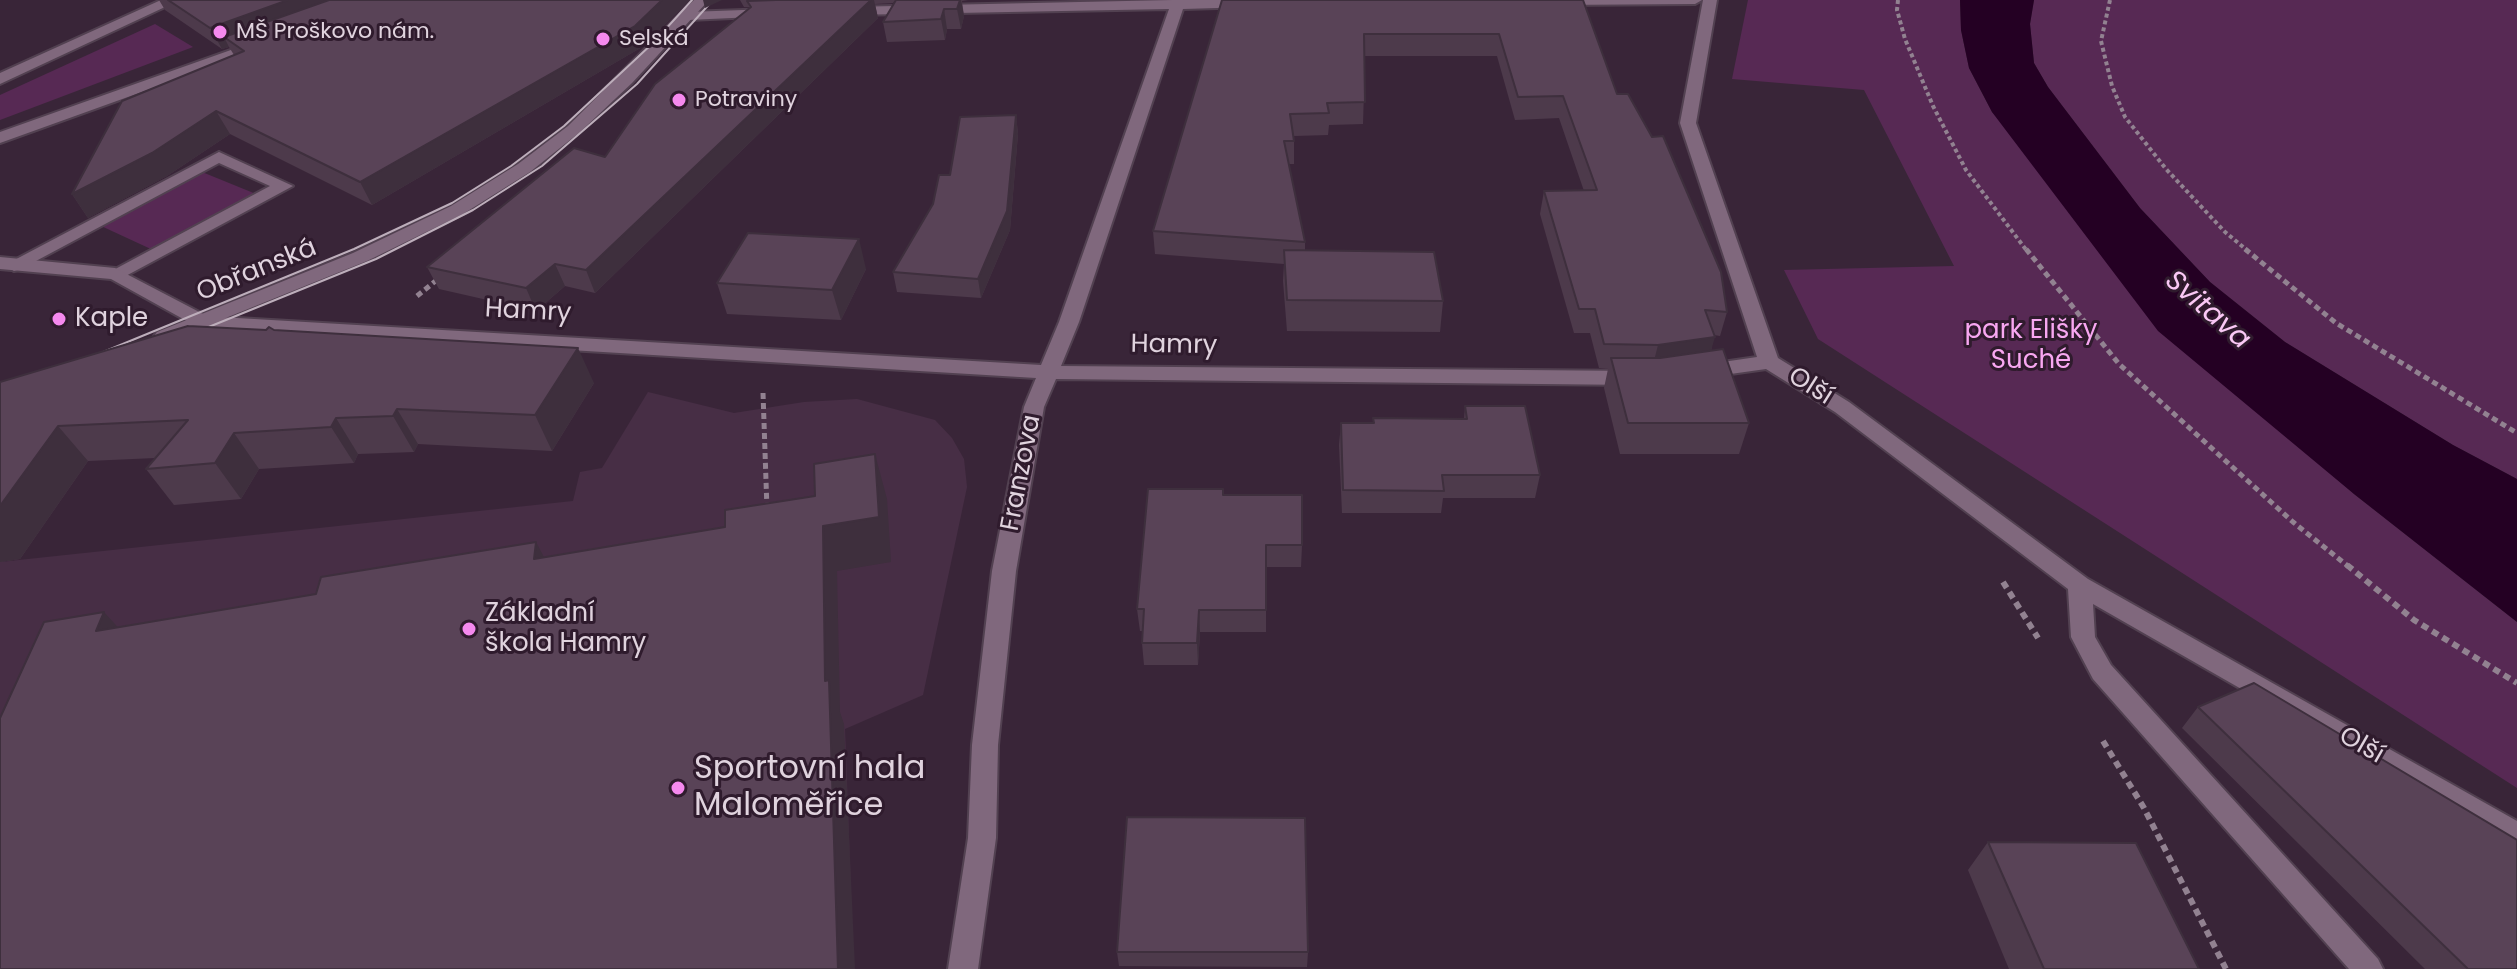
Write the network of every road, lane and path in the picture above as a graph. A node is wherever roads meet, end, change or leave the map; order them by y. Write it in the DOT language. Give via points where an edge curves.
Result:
graph roads {
  1 [pos="173,0"];
  2 [pos="702,0"];
  3 [pos="1695,0"];
  4 [pos="1710,0"];
  5 [pos="1898,0"];
  6 [pos="2110,0"];
  7 [pos="1179,1"];
  8 [pos="1538,1"];
  9 [pos="1272,3"];
  10 [pos="837,12"];
  11 [pos="790,13"];
  12 [pos="688,16"];
  13 [pos="279,37"];
  14 [pos="0,79"];
  15 [pos="0,138"];
  16 [pos="5,268"];
  17 [pos="115,274"];
  18 [pos="201,321"];
  19 [pos="144,345"];
  20 [pos="1769,362"];
  21 [pos="1047,372"];
  22 [pos="1681,374"];
  23 [pos="1652,379"];
  24 [pos="777,390"];
  25 [pos="2517,433"];
  26 [pos="768,519"];
  27 [pos="2000,577"];
  28 [pos="2080,585"];
  29 [pos="2042,645"];
  30 [pos="2517,683"];
  31 [pos="2102,740"];
  32 [pos="2517,835"];
  33 [pos="963,969"];
  34 [pos="2226,969"];
  35 [pos="2368,969"];
  1 -- 14 [label="street"];
  2 -- 12 [label="street"];
  3 -- 8 [label="street"];
  4 -- 20 [label="street" via="1688,123"];
  5 -- 30 [label="path" via="1905,39 1966,170 2119,364 2293,522 2414,620"];
  6 -- 25 [label="path" via="2101,41 2125,117 2205,211 2336,323"];
  7 -- 9 [label="street"];
  7 -- 10 [label="street"];
  7 -- 21 [label="street, Franzova"];
  11 -- 12 [label="street"];
  12 -- 18 [label="street, Obřanská" via="574,129 457,210 360,257"];
  13 -- 15 [label="street"];
  16 -- 17 [label="street"];
  16 -- 17 [label="street" via="219,157 284,186"];
  17 -- 18 [label="street"];
  18 -- 19 [label="street, Obřanská"];
  18 -- 21 [label="street, Hamry"];
  20 -- 22 [label="street"];
  20 -- 28 [label="street, Olší" via="1842,407"];
  21 -- 23 [label="street, Hamry"];
  21 -- 33 [label="street, Franzova" via="1034,407 1004,571 985,745 982,838"];
  24 -- 26 [label="path" via="763,389"];
  27 -- 29 [label="path"];
  28 -- 32 [label="street, Olší"];
  28 -- 35 [label="street" via="2083,637 2102,672"];
  31 -- 34 [label="path" via="2144,808"];
}
